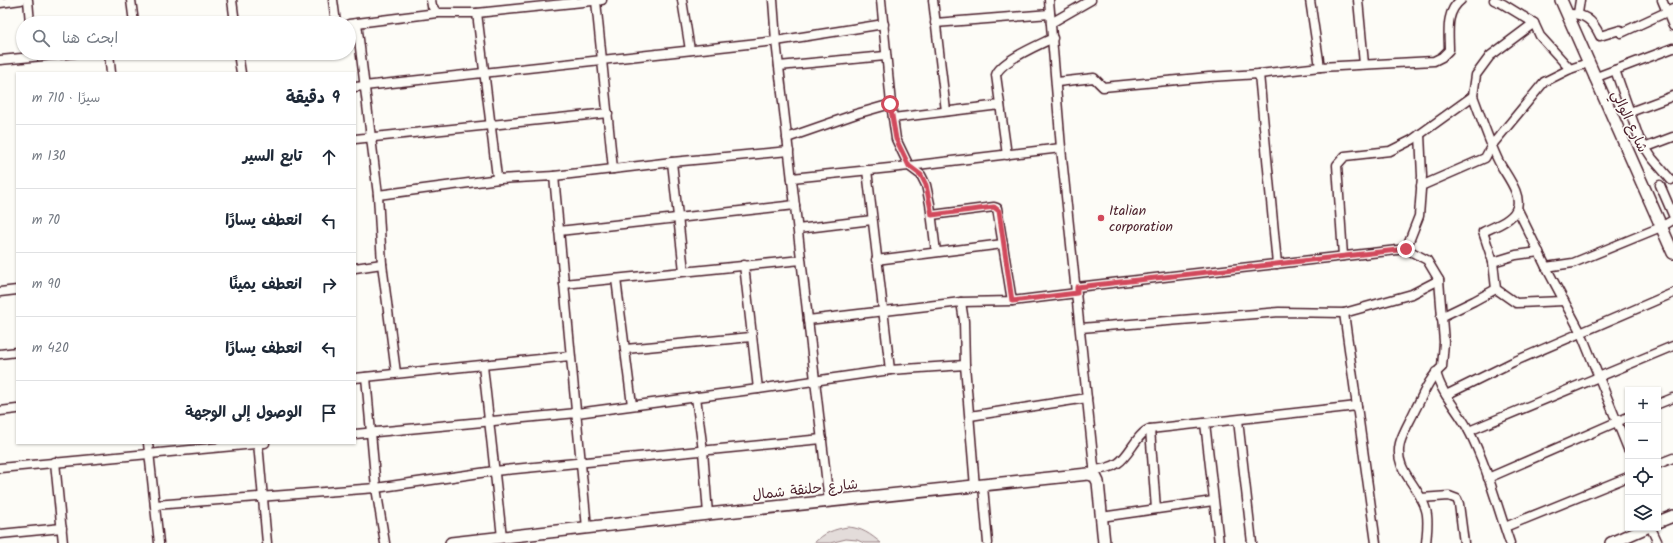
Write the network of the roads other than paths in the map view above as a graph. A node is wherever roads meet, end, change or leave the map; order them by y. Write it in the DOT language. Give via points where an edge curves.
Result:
graph roads {
  1 [pos="21,0"];
  2 [pos="28,0"];
  3 [pos="131,0"];
  4 [pos="232,0"];
  5 [pos="333,0"];
  6 [pos="431,0"];
  7 [pos="599,0"];
  8 [pos="682,0"];
  9 [pos="773,0"];
  10 [pos="881,0"];
  11 [pos="933,0"];
  12 [pos="1049,0"];
  13 [pos="1090,0"];
  14 [pos="1310,0"];
  15 [pos="1358,0"];
  16 [pos="1461,0"];
  17 [pos="1494,0"];
  18 [pos="1561,0"];
  19 [pos="1580,0"];
  20 [pos="1662,0"];
  21 [pos="0,3"];
  22 [pos="553,3"];
  23 [pos="1670,10"];
  24 [pos="437,13"];
  25 [pos="477,13"];
  26 [pos="1050,14"];
  27 [pos="1572,14"];
  28 [pos="29,16"];
  29 [pos="133,16"];
  30 [pos="234,16"];
  31 [pos="335,16"];
  32 [pos="936,23"];
  33 [pos="1051,23"];
  34 [pos="1534,23"];
  35 [pos="356,24"];
  36 [pos="884,24"];
  37 [pos="1673,26"];
  38 [pos="1053,38"];
  39 [pos="356,40"];
  40 [pos="776,41"];
  41 [pos="1673,48"];
  42 [pos="690,50"];
  43 [pos="886,56"];
  44 [pos="16,58"];
  45 [pos="0,60"];
  46 [pos="110,60"];
  47 [pos="239,60"];
  48 [pos="602,60"];
  49 [pos="1588,63"];
  50 [pos="1364,64"];
  51 [pos="779,66"];
  52 [pos="1320,67"];
  53 [pos="1570,69"];
  54 [pos="1615,70"];
  55 [pos="111,72"];
  56 [pos="241,72"];
  57 [pos="485,72"];
  58 [pos="1259,74"];
  59 [pos="1594,78"];
  60 [pos="1057,82"];
  61 [pos="365,86"];
  62 [pos="356,87"];
  63 [pos="1473,96"];
  64 [pos="1673,96"];
  65 [pos="890,104"];
  66 [pos="1000,104"];
  67 [pos="946,111"];
  68 [pos="1630,112"];
  69 [pos="608,114"];
  70 [pos="893,118"];
  71 [pos="492,125"];
  72 [pos="1420,134"];
  73 [pos="1673,137"];
  74 [pos="371,138"];
  75 [pos="787,138"];
  76 [pos="356,139"];
  77 [pos="1492,145"];
  78 [pos="1061,148"];
  79 [pos="1644,148"];
  80 [pos="788,151"];
  81 [pos="1007,155"];
  82 [pos="672,162"];
  83 [pos="909,166"];
  84 [pos="613,169"];
  85 [pos="866,170"];
  86 [pos="554,176"];
  87 [pos="792,178"];
  88 [pos="499,179"];
  89 [pos="1672,180"];
  90 [pos="1660,185"];
  91 [pos="1422,186"];
  92 [pos="1646,192"];
  93 [pos="378,195"];
  94 [pos="795,205"];
  95 [pos="1517,208"];
  96 [pos="932,215"];
  97 [pos="677,218"];
  98 [pos="872,220"];
  99 [pos="1669,221"];
  100 [pos="798,229"];
  101 [pos="559,231"];
  102 [pos="1003,244"];
  103 [pos="1406,249"];
  104 [pos="936,252"];
  105 [pos="1539,252"];
  106 [pos="1673,253"];
  107 [pos="1343,256"];
  108 [pos="801,260"];
  109 [pos="876,260"];
  110 [pos="1493,262"];
  111 [pos="382,264"];
  112 [pos="1276,264"];
  113 [pos="744,265"];
  114 [pos="1546,267"];
  115 [pos="356,268"];
  116 [pos="684,271"];
  117 [pos="616,280"];
  118 [pos="1439,280"];
  119 [pos="564,284"];
  120 [pos="1496,289"];
  121 [pos="16,290"];
  122 [pos="1077,290"];
  123 [pos="0,292"];
  124 [pos="1673,293"];
  125 [pos="1012,301"];
  126 [pos="1564,301"];
  127 [pos="961,302"];
  128 [pos="882,310"];
  129 [pos="1344,313"];
  130 [pos="1442,317"];
  131 [pos="808,320"];
  132 [pos="1080,328"];
  133 [pos="1581,333"];
  134 [pos="752,337"];
  135 [pos="1673,346"];
  136 [pos="626,349"];
  137 [pos="16,352"];
  138 [pos="0,354"];
  139 [pos="570,356"];
  140 [pos="965,365"];
  141 [pos="483,366"];
  142 [pos="890,370"];
  143 [pos="1436,372"];
  144 [pos="396,373"];
  145 [pos="366,377"];
  146 [pos="1598,377"];
  147 [pos="356,378"];
  148 [pos="816,380"];
  149 [pos="758,389"];
  150 [pos="1446,395"];
  151 [pos="696,397"];
  152 [pos="1087,398"];
  153 [pos="1673,398"];
  154 [pos="1661,403"];
  155 [pos="632,405"];
  156 [pos="1357,406"];
  157 [pos="16,409"];
  158 [pos="0,411"];
  159 [pos="577,413"];
  160 [pos="970,416"];
  161 [pos="1625,418"];
  162 [pos="488,420"];
  163 [pos="1238,420"];
  164 [pos="1617,422"];
  165 [pos="1205,423"];
  166 [pos="1150,428"];
  167 [pos="1469,430"];
  168 [pos="372,432"];
  169 [pos="356,434"];
  170 [pos="822,439"];
  171 [pos="1625,442"];
  172 [pos="148,444"];
  173 [pos="249,444"];
  174 [pos="260,444"];
  175 [pos="703,451"];
  176 [pos="149,453"];
  177 [pos="1673,458"];
  178 [pos="55,462"];
  179 [pos="582,463"];
  180 [pos="1661,463"];
  181 [pos="0,468"];
  182 [pos="494,471"];
  183 [pos="1095,473"];
  184 [pos="1488,478"];
  185 [pos="1625,478"];
  186 [pos="979,487"];
  187 [pos="376,488"];
  188 [pos="263,496"];
  189 [pos="1421,498"];
  190 [pos="1213,501"];
  191 [pos="829,502"];
  192 [pos="155,505"];
  193 [pos="1156,509"];
  194 [pos="708,514"];
  195 [pos="1673,516"];
  196 [pos="1101,517"];
  197 [pos="1661,521"];
  198 [pos="1505,527"];
  199 [pos="62,528"];
  200 [pos="587,528"];
  201 [pos="1638,531"];
  202 [pos="1652,531"];
  203 [pos="0,534"];
  204 [pos="502,537"];
  205 [pos="63,543"];
  206 [pos="159,543"];
  207 [pos="267,543"];
  208 [pos="385,543"];
  209 [pos="452,543"];
  210 [pos="988,543"];
  211 [pos="1104,543"];
  212 [pos="1219,543"];
  213 [pos="1252,543"];
  214 [pos="1376,543"];
  215 [pos="1426,543"];
  216 [pos="1464,543"];
  217 [pos="1510,543"];
  218 [pos="1611,543"];
  219 [pos="1658,543"];
  1 -- 21 [label="street"];
  2 -- 28 [label="street"];
  3 -- 29 [label="street"];
  4 -- 30 [label="street"];
  5 -- 31 [label="street"];
  6 -- 24 [label="street"];
  7 -- 22 [label="street"];
  7 -- 48 [label="street"];
  8 -- 42 [label="street"];
  9 -- 40 [label="street"];
  10 -- 36 [label="street"];
  11 -- 32 [label="street"];
  12 -- 26 [label="street"];
  13 -- 33 [label="street"];
  14 -- 52 [label="street"];
  15 -- 50 [label="street"];
  16 -- 50 [label="street" via="1456,3 1450,15 1448,50 1442,57 1424,62"];
  17 -- 34 [label="street"];
  18 -- 27 [label="street, شارع الوالي"];
  19 -- 27 [label="street"];
  20 -- 23 [label="street"];
  22 -- 25 [label="street"];
  23 -- 27 [label="street" via="1621,33 1620,30 1600,36 1594,24"];
  23 -- 37 [label="street"];
  24 -- 25 [label="street"];
  24 -- 35 [label="street"];
  25 -- 57 [label="street"];
  26 -- 32 [label="street"];
  26 -- 33 [label="street"];
  27 -- 49 [label="street, شارع الوالي"];
  32 -- 67 [label="street"];
  33 -- 38 [label="street"];
  34 -- 53 [label="street" via="1540,36"];
  34 -- 63 [label="street" via="1490,56 1476,75"];
  36 -- 40 [label="street"];
  36 -- 43 [label="street"];
  38 -- 60 [label="street"];
  38 -- 66 [label="street" via="1006,63 997,71"];
  39 -- 61 [label="street"];
  40 -- 42 [label="street"];
  40 -- 51 [label="street"];
  41 -- 54 [label="street"];
  42 -- 48 [label="street"];
  43 -- 51 [label="street"];
  43 -- 65 [label="street"];
  44 -- 45 [label="street"];
  46 -- 55 [label="street"];
  47 -- 56 [label="street"];
  48 -- 57 [label="street"];
  48 -- 69 [label="street"];
  49 -- 53 [label="street"];
  49 -- 59 [label="street, شارع الوالي"];
  50 -- 52 [label="street"];
  51 -- 75 [label="street"];
  52 -- 58 [label="street"];
  53 -- 77 [label="street" via="1544,82"];
  54 -- 59 [label="street"];
  54 -- 68 [label="street"];
  57 -- 61 [label="street"];
  57 -- 71 [label="street"];
  58 -- 60 [label="street" via="1103,87 1094,78"];
  58 -- 112 [label="street"];
  59 -- 92 [label="street, شارع الوالي"];
  60 -- 78 [label="street"];
  61 -- 62 [label="street"];
  61 -- 74 [label="street"];
  63 -- 72 [label="street"];
  63 -- 77 [label="street"];
  64 -- 68 [label="street"];
  65 -- 70 [label="street"];
  65 -- 75 [label="street"];
  66 -- 67 [label="street"];
  66 -- 81 [label="street"];
  67 -- 70 [label="street"];
  68 -- 79 [label="street"];
  69 -- 71 [label="street"];
  69 -- 84 [label="street"];
  70 -- 83 [label="street" via="896,139"];
  71 -- 74 [label="street"];
  71 -- 88 [label="street" via="495,172"];
  72 -- 91 [label="street"];
  72 -- 107 [label="street" via="1390,151 1346,156 1337,165"];
  73 -- 79 [label="street"];
  74 -- 76 [label="street"];
  74 -- 93 [label="street"];
  75 -- 80 [label="street"];
  77 -- 91 [label="street" via="1484,158"];
  77 -- 95 [label="street" via="1498,161 1509,177 1518,202"];
  78 -- 81 [label="street"];
  78 -- 122 [label="street"];
  79 -- 89 [label="street"];
  80 -- 82 [label="street"];
  80 -- 87 [label="street"];
  81 -- 83 [label="street"];
  82 -- 84 [label="street"];
  82 -- 97 [label="street"];
  83 -- 85 [label="street"];
  83 -- 96 [label="street" via="921,175 926,185"];
  84 -- 86 [label="street"];
  85 -- 87 [label="street"];
  85 -- 98 [label="street"];
  86 -- 88 [label="street"];
  86 -- 101 [label="street"];
  87 -- 94 [label="street"];
  88 -- 93 [label="street"];
  89 -- 90 [label="street"];
  90 -- 92 [label="street"];
  90 -- 99 [label="street"];
  91 -- 103 [label="street" via="1419,216"];
  92 -- 99 [label="street, شارع الوالي"];
  93 -- 111 [label="street"];
  94 -- 97 [label="street"];
  94 -- 100 [label="street"];
  95 -- 105 [label="street"];
  95 -- 110 [label="street" via="1507,219 1483,232"];
  96 -- 102 [label="street" via="994,207 999,211"];
  96 -- 104 [label="street"];
  97 -- 101 [label="street"];
  97 -- 116 [label="street"];
  98 -- 100 [label="street"];
  98 -- 109 [label="street"];
  99 -- 106 [label="street, شارع الوالي"];
  99 -- 114 [label="street" via="1573,263"];
  100 -- 108 [label="street"];
  101 -- 119 [label="street"];
  102 -- 104 [label="street"];
  102 -- 125 [label="street"];
  103 -- 107 [label="street"];
  103 -- 118 [label="street" via="1427,260"];
  104 -- 109 [label="street"];
  105 -- 110 [label="street"];
  105 -- 114 [label="street"];
  107 -- 112 [label="street"];
  108 -- 113 [label="street"];
  108 -- 131 [label="street"];
  109 -- 128 [label="street"];
  110 -- 120 [label="street"];
  111 -- 115 [label="street"];
  111 -- 144 [label="street"];
  112 -- 122 [label="street"];
  113 -- 116 [label="street"];
  113 -- 134 [label="street"];
  114 -- 126 [label="street"];
  116 -- 117 [label="street"];
  117 -- 119 [label="street"];
  117 -- 136 [label="street"];
  118 -- 129 [label="street" via="1412,294"];
  118 -- 130 [label="street"];
  119 -- 139 [label="street"];
  120 -- 126 [label="street" via="1516,303"];
  120 -- 130 [label="street"];
  121 -- 123 [label="street"];
  122 -- 125 [label="street"];
  122 -- 132 [label="street"];
  124 -- 133 [label="street"];
  125 -- 127 [label="street"];
  126 -- 133 [label="street"];
  127 -- 128 [label="street"];
  127 -- 140 [label="street"];
  128 -- 131 [label="street"];
  128 -- 142 [label="street"];
  129 -- 132 [label="street" via="1279,312"];
  129 -- 156 [label="street"];
  130 -- 143 [label="street" via="1442,366"];
  131 -- 148 [label="street"];
  132 -- 152 [label="street"];
  133 -- 146 [label="street"];
  133 -- 150 [label="street" via="1513,362"];
  134 -- 136 [label="street"];
  134 -- 149 [label="street"];
  135 -- 146 [label="street"];
  136 -- 155 [label="street"];
  137 -- 138 [label="street"];
  139 -- 141 [label="street"];
  139 -- 159 [label="street"];
  140 -- 142 [label="street"];
  140 -- 160 [label="street"];
  141 -- 144 [label="street"];
  141 -- 162 [label="street"];
  142 -- 148 [label="street"];
  143 -- 150 [label="street"];
  143 -- 189 [label="street" via="1424,391 1400,444 1399,458 1403,471"];
  144 -- 145 [label="street"];
  145 -- 147 [label="street"];
  145 -- 168 [label="street"];
  146 -- 164 [label="street"];
  146 -- 167 [label="street"];
  148 -- 149 [label="street"];
  148 -- 170 [label="street"];
  149 -- 151 [label="street"];
  150 -- 167 [label="street"];
  151 -- 155 [label="street"];
  151 -- 175 [label="street"];
  152 -- 160 [label="street"];
  152 -- 183 [label="street"];
  153 -- 154 [label="street"];
  155 -- 159 [label="street"];
  156 -- 163 [label="street"];
  156 -- 214 [label="street"];
  157 -- 158 [label="street"];
  159 -- 162 [label="street"];
  159 -- 179 [label="street"];
  160 -- 186 [label="street"];
  161 -- 164 [label="street"];
  162 -- 168 [label="street"];
  162 -- 182 [label="street"];
  163 -- 165 [label="street"];
  163 -- 213 [label="street"];
  164 -- 171 [label="street"];
  164 -- 184 [label="street"];
  165 -- 166 [label="street"];
  165 -- 190 [label="street"];
  166 -- 183 [label="street" via="1144,431 1119,463"];
  166 -- 193 [label="street"];
  167 -- 184 [label="street"];
  168 -- 169 [label="street"];
  168 -- 187 [label="street"];
  170 -- 175 [label="street"];
  170 -- 191 [label="street"];
  172 -- 176 [label="street"];
  173 -- 176 [label="street"];
  174 -- 188 [label="street"];
  175 -- 179 [label="street"];
  175 -- 194 [label="street"];
  176 -- 178 [label="street"];
  176 -- 192 [label="street"];
  177 -- 180 [label="street"];
  178 -- 181 [label="street"];
  178 -- 199 [label="street"];
  179 -- 182 [label="street"];
  179 -- 200 [label="street"];
  182 -- 187 [label="street"];
  182 -- 204 [label="street"];
  183 -- 186 [label="street, شارع حلنقة شمال"];
  183 -- 196 [label="street"];
  184 -- 198 [label="street"];
  185 -- 198 [label="street"];
  186 -- 191 [label="street, شارع حلنقة شمال"];
  186 -- 210 [label="street"];
  187 -- 188 [label="street"];
  187 -- 208 [label="street"];
  188 -- 192 [label="street"];
  188 -- 207 [label="street"];
  189 -- 215 [label="street" via="1428,521"];
  189 -- 216 [label="street" via="1449,496 1457,499"];
  190 -- 193 [label="street"];
  190 -- 212 [label="street"];
  191 -- 194 [label="street, شارع حلنقة شمال"];
  192 -- 206 [label="street"];
  193 -- 196 [label="street"];
  194 -- 200 [label="street, شارع حلنقة شمال"];
  195 -- 197 [label="street"];
  196 -- 211 [label="street"];
  198 -- 217 [label="street"];
  199 -- 203 [label="street"];
  199 -- 205 [label="street"];
  200 -- 204 [label="street, شارع حلنقة شمال"];
  201 -- 218 [label="street"];
  202 -- 219 [label="street"];
  204 -- 209 [label="street, شارع حلنقة شمال"];
}
